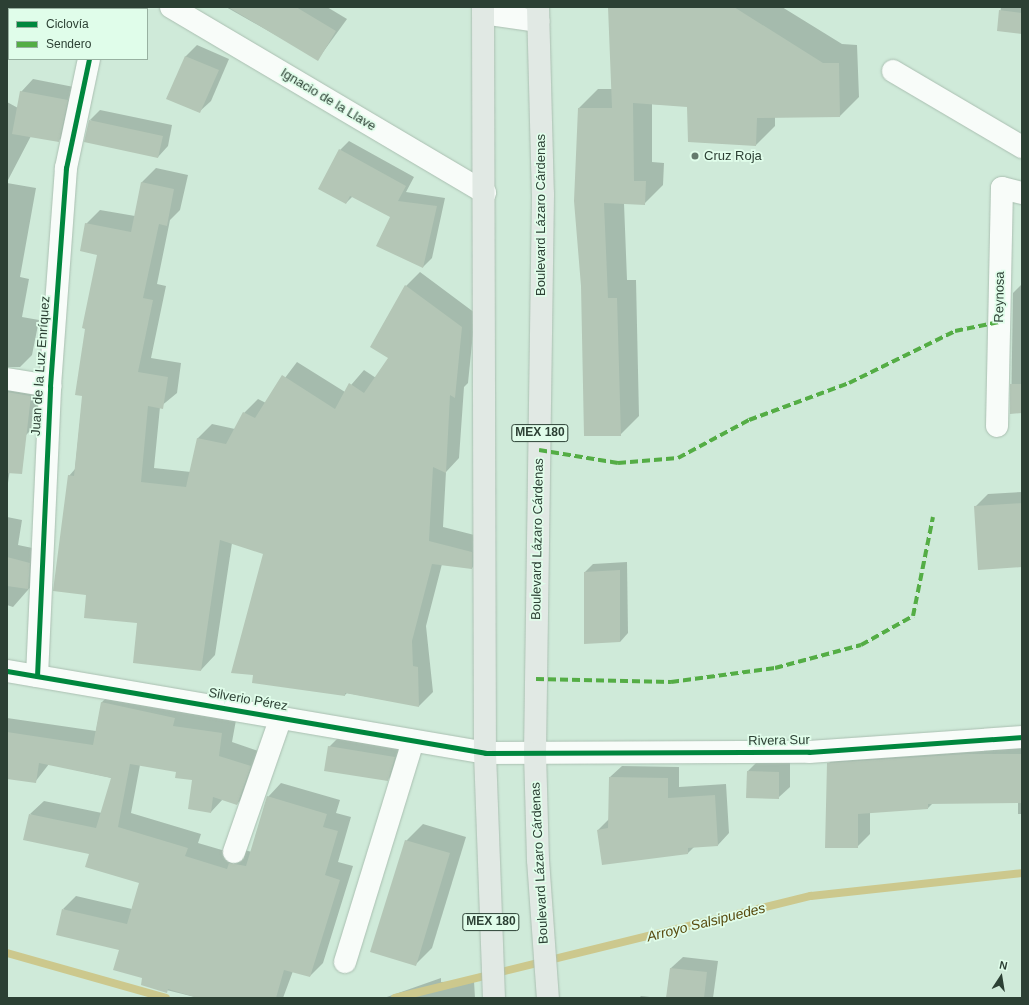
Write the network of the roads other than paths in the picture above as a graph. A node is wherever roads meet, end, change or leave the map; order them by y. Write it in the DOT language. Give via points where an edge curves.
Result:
graph roads {
  1 [pos="171,7"];
  2 [pos="483,10"];
  3 [pos="538,14"];
  4 [pos="89,60"];
  5 [pos="893,71"];
  6 [pos="1022,147"];
  7 [pos="485,193"];
  8 [pos="1022,193"];
  9 [pos="7,379"];
  10 [pos="50,386"];
  11 [pos="997,426"];
  12 [pos="7,671"];
  13 [pos="37,676"];
  14 [pos="281,717"];
  15 [pos="1022,737"];
  16 [pos="413,741"];
  17 [pos="485,753"];
  18 [pos="535,753"];
  19 [pos="234,852"];
  20 [pos="344,962"];
  21 [pos="494,998"];
  22 [pos="548,998"];
  1 -- 7 [label="street, Ignacio de la Llave"];
  2 -- 3 [label="street"];
  2 -- 7 [label="main road, MEX 180"];
  3 -- 18 [label="main road, Boulevard Lázaro Cárdenas / MEX 180" via="543,194"];
  4 -- 10 [label="street, Juan de la Luz Enríquez" via="66,168"];
  5 -- 6 [label="street"];
  7 -- 17 [label="main road, MEX 180"];
  8 -- 11 [label="street, Reynosa" via="1002,188"];
  9 -- 10 [label="street"];
  10 -- 13 [label="street, Juan de la Luz Enríquez"];
  12 -- 13 [label="street, Silverio Pérez"];
  13 -- 14 [label="street, Silverio Pérez"];
  14 -- 16 [label="street, Silverio Pérez"];
  14 -- 19 [label="street, Silverio Pérez"];
  15 -- 18 [label="street, Rivera Sur" via="809,752"];
  16 -- 17 [label="street, Silverio Pérez"];
  16 -- 20 [label="street"];
  17 -- 18 [label="street, Rivera Sur"];
  17 -- 21 [label="main road, MEX 180"];
  18 -- 22 [label="main road, Boulevard Lázaro Cárdenas / MEX 180" via="538,860"];
}
